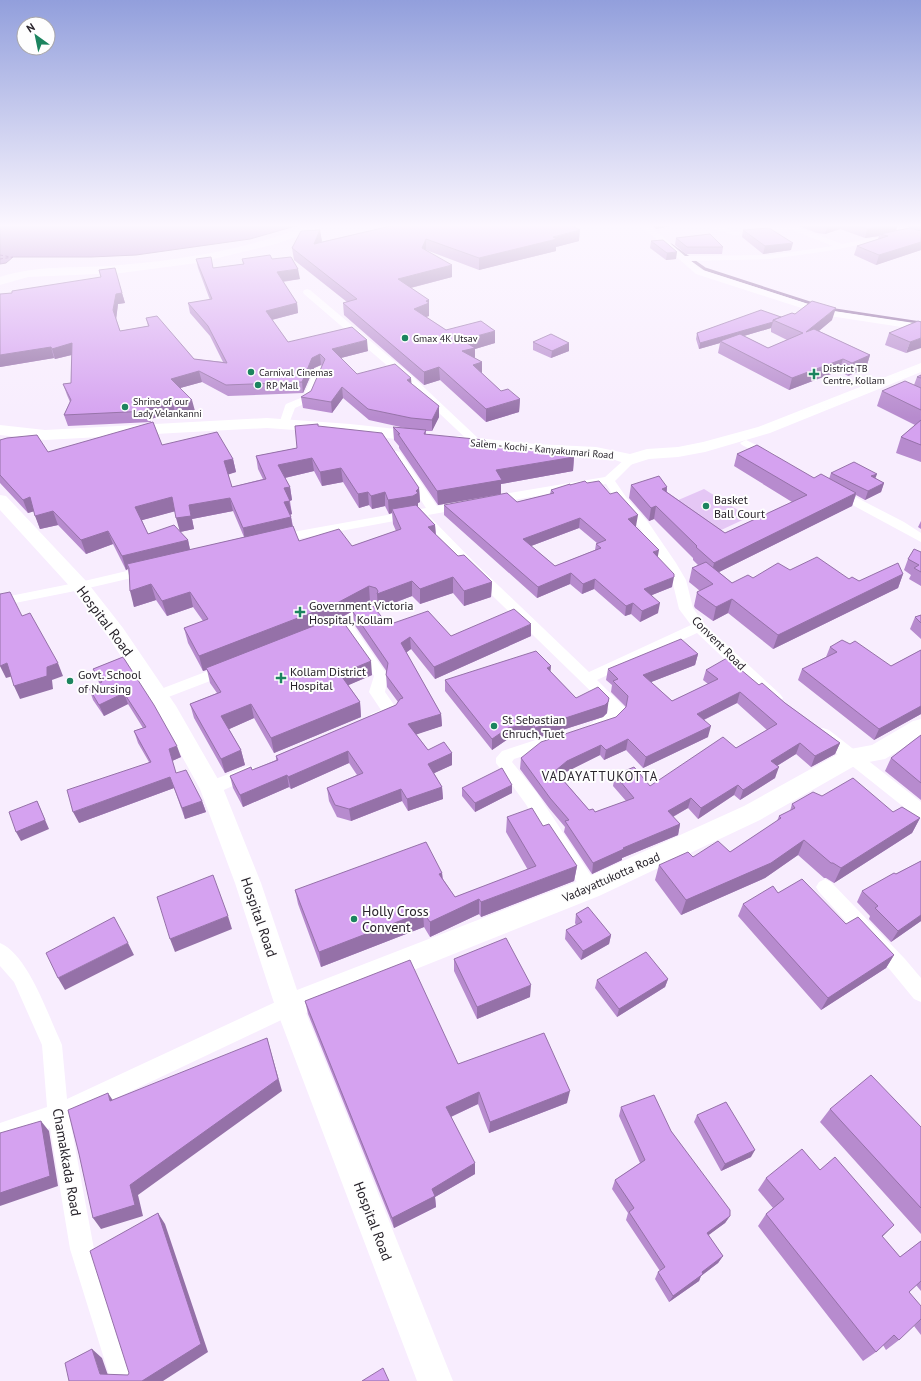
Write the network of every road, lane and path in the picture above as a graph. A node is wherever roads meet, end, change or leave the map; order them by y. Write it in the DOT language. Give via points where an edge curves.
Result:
graph roads {
  1 [pos="751,289"];
  2 [pos="308,292"];
  3 [pos="921,327"];
  4 [pos="921,367"];
  5 [pos="320,369"];
  6 [pos="921,374"];
  7 [pos="284,424"];
  8 [pos="1,432"];
  9 [pos="387,441"];
  10 [pos="477,443"];
  11 [pos="746,443"];
  12 [pos="630,460"];
  13 [pos="779,461"];
  14 [pos="609,480"];
  15 [pos="826,486"];
  16 [pos="0,500"];
  17 [pos="426,511"];
  18 [pos="921,538"];
  19 [pos="264,542"];
  20 [pos="157,568"];
  21 [pos="80,586"];
  22 [pos="0,602"];
  23 [pos="371,607"];
  24 [pos="344,623"];
  25 [pos="699,627"];
  26 [pos="330,628"];
  27 [pos="237,665"];
  28 [pos="587,678"];
  29 [pos="158,696"];
  30 [pos="784,705"];
  31 [pos="809,723"];
  32 [pos="362,724"];
  33 [pos="921,727"];
  34 [pos="580,732"];
  35 [pos="565,736"];
  36 [pos="853,756"];
  37 [pos="261,767"];
  38 [pos="211,788"];
  39 [pos="921,811"];
  40 [pos="825,887"];
  41 [pos="590,888"];
  42 [pos="0,952"];
  43 [pos="921,993"];
  44 [pos="289,1006"];
  45 [pos="58,1114"];
  46 [pos="0,1134"];
  47 [pos="124,1381"];
  48 [pos="435,1381"];
  1 -- 3 [label="street" via="826,313"];
  2 -- 10 [label="street" via="408,378"];
  4 -- 12 [label="main road, Salem - Kochi - Kanyakumari Road" via="757,432 705,447 647,454"];
  5 -- 7 [label="street" via="307,399 290,406"];
  6 -- 11 [label="main road, Salem - Kochi - Kanyakumari Road" via="893,388"];
  7 -- 8 [label="main road, Salem - Kochi - Kanyakumari Road" via="236,423 45,435"];
  7 -- 10 [label="main road, Salem - Kochi - Kanyakumari Road"];
  8 -- 9 [label="main road, Salem - Kochi - Kanyakumari Road" via="29,443 249,430 310,432"];
  9 -- 12 [label="main road, Salem - Kochi - Kanyakumari Road" via="575,462 608,464"];
  9 -- 17 [label="street"];
  10 -- 12 [label="main road, Salem - Kochi - Kanyakumari Road" via="600,453"];
  11 -- 12 [label="main road, Salem - Kochi - Kanyakumari Road" via="671,462"];
  11 -- 13 [label="street"];
  12 -- 14 [label="street"];
  14 -- 17 [label="street"];
  14 -- 25 [label="street, Convent Road" via="644,525 669,563 678,580 686,609"];
  15 -- 18 [label="street"];
  16 -- 21 [label="main road, Hospital Road"];
  17 -- 19 [label="street"];
  17 -- 28 [label="street" via="472,568"];
  20 -- 21 [label="street"];
  21 -- 22 [label="street"];
  21 -- 29 [label="main road, Hospital Road" via="116,633"];
  23 -- 24 [label="street"];
  24 -- 26 [label="street"];
  24 -- 32 [label="street" via="381,676 376,692 391,712"];
  25 -- 28 [label="street"];
  25 -- 30 [label="street, Convent Road"];
  27 -- 29 [label="street"];
  28 -- 34 [label="street" via="616,708 615,717 609,722"];
  29 -- 38 [label="main road, Hospital Road"];
  31 -- 36 [label="street"];
  33 -- 36 [label="main road, Vadayattukotta Road" via="877,753"];
  35 -- 41 [label="street" via="508,756 504,758 504,763 531,798"];
  36 -- 39 [label="street"];
  36 -- 41 [label="main road, Vadayattukotta Road" via="752,813"];
  37 -- 38 [label="street"];
  38 -- 44 [label="main road, Hospital Road" via="248,883"];
  40 -- 43 [label="street"];
  41 -- 44 [label="main road, Vadayattukotta Road"];
  42 -- 45 [label="street, Chamakkada Road" via="21,976 52,1045"];
  44 -- 45 [label="street"];
  44 -- 48 [label="main road, Hospital Road"];
  45 -- 46 [label="street"];
  45 -- 47 [label="street, Chamakkada Road" via="82,1249"];
}
